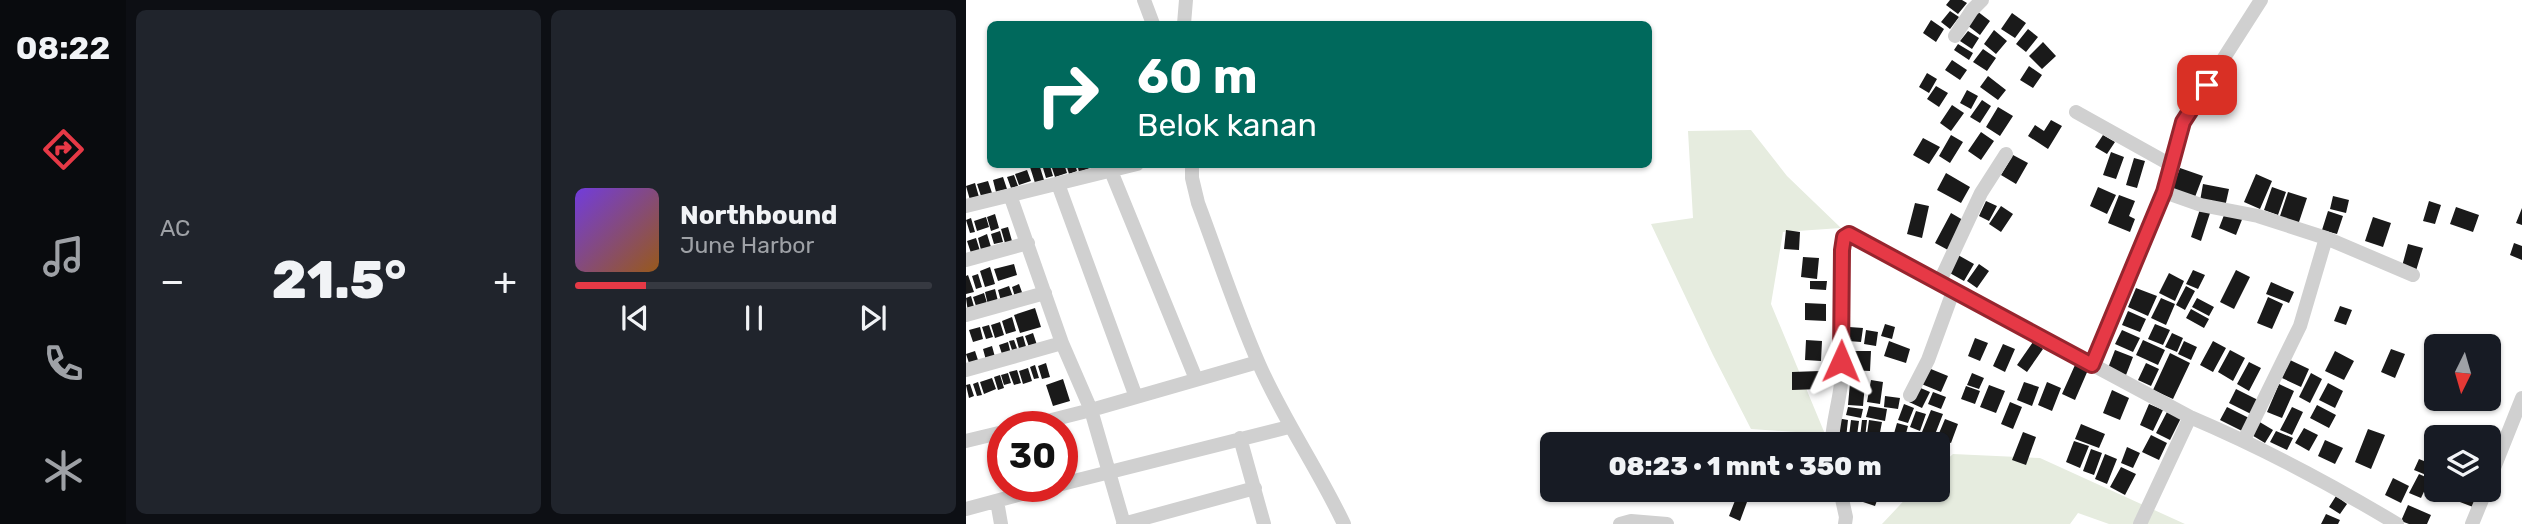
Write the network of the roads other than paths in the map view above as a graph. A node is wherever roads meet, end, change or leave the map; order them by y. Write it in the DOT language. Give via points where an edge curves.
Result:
graph roads {
  1 [pos="1144,0"];
  2 [pos="1186,0"];
  3 [pos="1982,0"];
  4 [pos="2261,0"];
  5 [pos="1152,21"];
  6 [pos="1184,21"];
  7 [pos="1955,36"];
  8 [pos="2076,112"];
  9 [pos="2006,154"];
  10 [pos="2171,165"];
  11 [pos="1122,168"];
  12 [pos="1192,168"];
  13 [pos="1111,171"];
  14 [pos="1058,184"];
  15 [pos="2164,192"];
  16 [pos="1010,195"];
  17 [pos="966,206"];
  18 [pos="2326,238"];
  19 [pos="1028,243"];
  20 [pos="966,260"];
  21 [pos="2413,275"];
  22 [pos="1940,281"];
  23 [pos="1954,289"];
  24 [pos="1045,292"];
  25 [pos="966,315"];
  26 [pos="1062,343"];
  27 [pos="1258,362"];
  28 [pos="2092,365"];
  29 [pos="966,370"];
  30 [pos="1196,379"];
  31 [pos="1910,395"];
  32 [pos="1136,397"];
  33 [pos="2522,398"];
  34 [pos="1091,410"];
  35 [pos="1078,413"];
  36 [pos="2190,417"];
  37 [pos="1289,427"];
  38 [pos="1833,432"];
  39 [pos="987,436"];
  40 [pos="1240,438"];
  41 [pos="2244,439"];
  42 [pos="966,441"];
  43 [pos="2501,450"];
  44 [pos="1108,471"];
  45 [pos="1078,479"];
  46 [pos="1255,488"];
  47 [pos="993,502"];
  48 [pos="997,502"];
  49 [pos="1843,502"];
  50 [pos="2481,502"];
  51 [pos="966,509"];
  52 [pos="1149,521"];
  53 [pos="1001,524"];
  54 [pos="1123,524"];
  55 [pos="1264,524"];
  56 [pos="1344,524"];
  57 [pos="1620,524"];
  58 [pos="1667,524"];
  59 [pos="1845,524"];
  60 [pos="2140,524"];
  61 [pos="2397,524"];
  62 [pos="2472,524"];
  1 -- 5 [label="street"];
  2 -- 6 [label="street"];
  3 -- 7 [label="street"];
  4 -- 10 [label="street" via="2183,122"];
  8 -- 10 [label="street"];
  9 -- 22 [label="street" via="1981,193"];
  10 -- 15 [label="street"];
  11 -- 13 [label="street"];
  12 -- 27 [label="street" via="1198,203"];
  13 -- 14 [label="street"];
  13 -- 30 [label="street"];
  14 -- 16 [label="street"];
  14 -- 32 [label="street"];
  15 -- 18 [label="street"];
  15 -- 28 [label="street"];
  16 -- 17 [label="street"];
  16 -- 19 [label="street"];
  18 -- 21 [label="street"];
  18 -- 41 [label="street" via="2300,326"];
  19 -- 20 [label="street"];
  19 -- 24 [label="street"];
  22 -- 23 [label="street"];
  22 -- 38 [label="street" via="1861,239 1849,234 1844,237 1841,383"];
  23 -- 28 [label="street"];
  23 -- 31 [label="street"];
  24 -- 25 [label="street"];
  24 -- 26 [label="street"];
  26 -- 29 [label="street"];
  26 -- 34 [label="street"];
  27 -- 30 [label="street"];
  27 -- 37 [label="street"];
  28 -- 36 [label="street"];
  30 -- 32 [label="street"];
  32 -- 34 [label="street"];
  33 -- 43 [label="street"];
  34 -- 35 [label="street"];
  34 -- 44 [label="street"];
  36 -- 41 [label="street"];
  36 -- 60 [label="street"];
  37 -- 40 [label="street"];
  37 -- 56 [label="street"];
  39 -- 42 [label="street"];
  40 -- 44 [label="street"];
  40 -- 46 [label="street"];
  41 -- 61 [label="street"];
  44 -- 45 [label="street"];
  44 -- 54 [label="street"];
  46 -- 52 [label="street"];
  46 -- 55 [label="street"];
  47 -- 51 [label="street"];
  48 -- 53 [label="street"];
  49 -- 59 [label="street"];
  50 -- 62 [label="street"];
  52 -- 54 [label="street"];
  57 -- 58 [label="street"];
}
